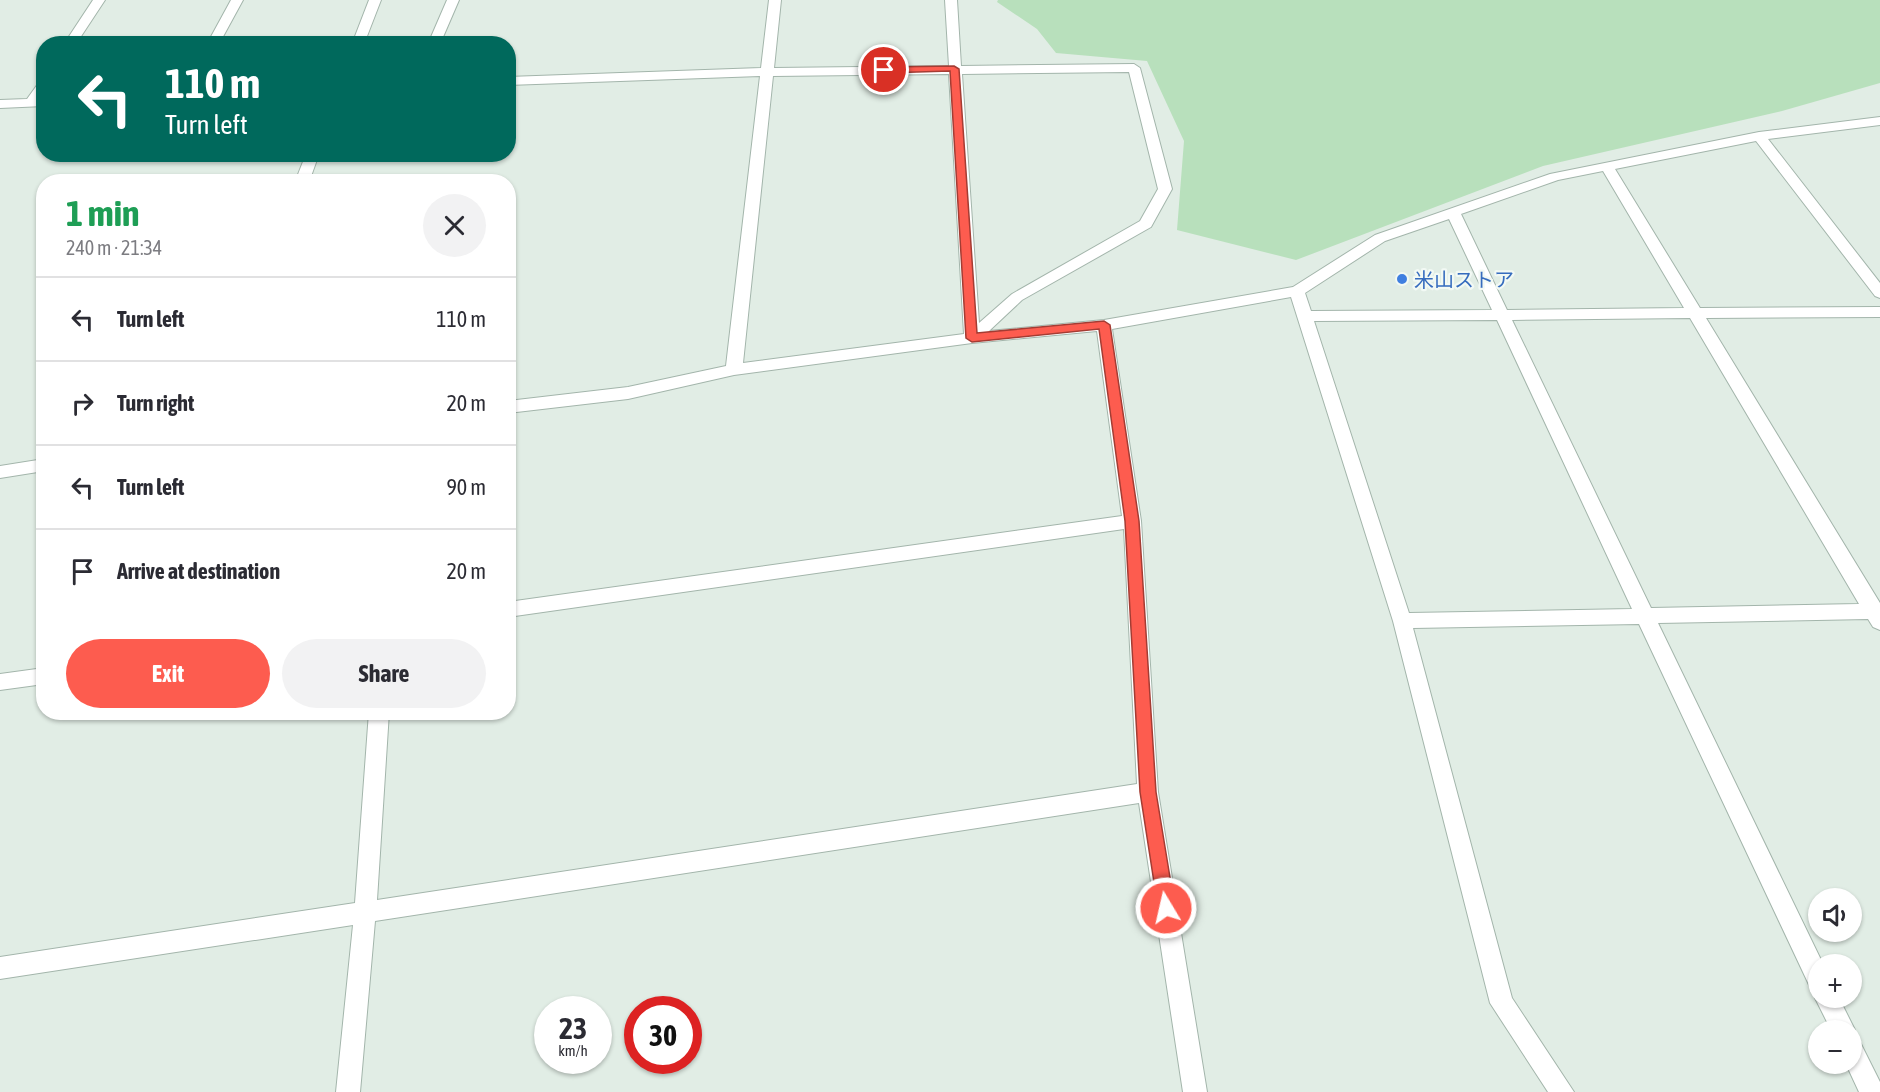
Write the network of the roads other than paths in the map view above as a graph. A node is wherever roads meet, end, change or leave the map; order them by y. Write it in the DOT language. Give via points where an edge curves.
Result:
graph roads {
  1 [pos="99,0"];
  2 [pos="237,0"];
  3 [pos="375,0"];
  4 [pos="453,0"];
  5 [pos="775,0"];
  6 [pos="951,0"];
  7 [pos="75,36"];
  8 [pos="217,36"];
  9 [pos="361,36"];
  10 [pos="437,36"];
  11 [pos="954,69"];
  12 [pos="766,72"];
  13 [pos="516,81"];
  14 [pos="36,102"];
  15 [pos="0,104"];
  16 [pos="1880,122"];
  17 [pos="1759,136"];
  18 [pos="1608,168"];
  19 [pos="1453,212"];
  20 [pos="1297,291"];
  21 [pos="1880,293"];
  22 [pos="1880,312"];
  23 [pos="1695,313"];
  24 [pos="1502,314"];
  25 [pos="1305,316"];
  26 [pos="1104,325"];
  27 [pos="972,338"];
  28 [pos="734,370"];
  29 [pos="516,406"];
  30 [pos="36,466"];
  31 [pos="0,472"];
  32 [pos="1132,521"];
  33 [pos="516,609"];
  34 [pos="1878,615"];
  35 [pos="1646,617"];
  36 [pos="1402,621"];
  37 [pos="36,677"];
  38 [pos="0,682"];
  39 [pos="378,720"];
  40 [pos="1148,792"];
  41 [pos="365,912"];
  42 [pos="1808,957"];
  43 [pos="0,968"];
  44 [pos="1862,1071"];
  45 [pos="348,1092"];
  46 [pos="1195,1092"];
  47 [pos="1562,1092"];
  48 [pos="1872,1092"];
  1 -- 7 [label="street"];
  2 -- 8 [label="street"];
  3 -- 9 [label="street"];
  4 -- 10 [label="street"];
  5 -- 12 [label="street"];
  6 -- 11 [label="street"];
  11 -- 12 [label="street"];
  11 -- 27 [label="street"];
  11 -- 27 [label="street" via="1134,68 1165,189 1146,224 1017,297"];
  12 -- 13 [label="street"];
  12 -- 28 [label="street"];
  14 -- 15 [label="street"];
  16 -- 17 [label="street"];
  17 -- 18 [label="street"];
  17 -- 21 [label="street"];
  18 -- 19 [label="street" via="1555,177"];
  18 -- 23 [label="street"];
  19 -- 20 [label="street" via="1380,238"];
  19 -- 24 [label="street"];
  20 -- 25 [label="street"];
  20 -- 26 [label="street"];
  22 -- 23 [label="street"];
  23 -- 24 [label="street"];
  23 -- 34 [label="street"];
  24 -- 25 [label="street"];
  24 -- 35 [label="street"];
  25 -- 36 [label="street"];
  26 -- 27 [label="street"];
  26 -- 32 [label="street"];
  27 -- 28 [label="street"];
  28 -- 29 [label="street" via="628,393"];
  30 -- 31 [label="street"];
  32 -- 33 [label="street"];
  32 -- 40 [label="street"];
  34 -- 35 [label="street"];
  35 -- 36 [label="street"];
  35 -- 42 [label="street"];
  36 -- 47 [label="street" via="1502,1003"];
  37 -- 38 [label="street"];
  39 -- 41 [label="street"];
  40 -- 41 [label="street"];
  40 -- 46 [label="street"];
  41 -- 43 [label="street"];
  41 -- 45 [label="street"];
  44 -- 48 [label="street"];
}
